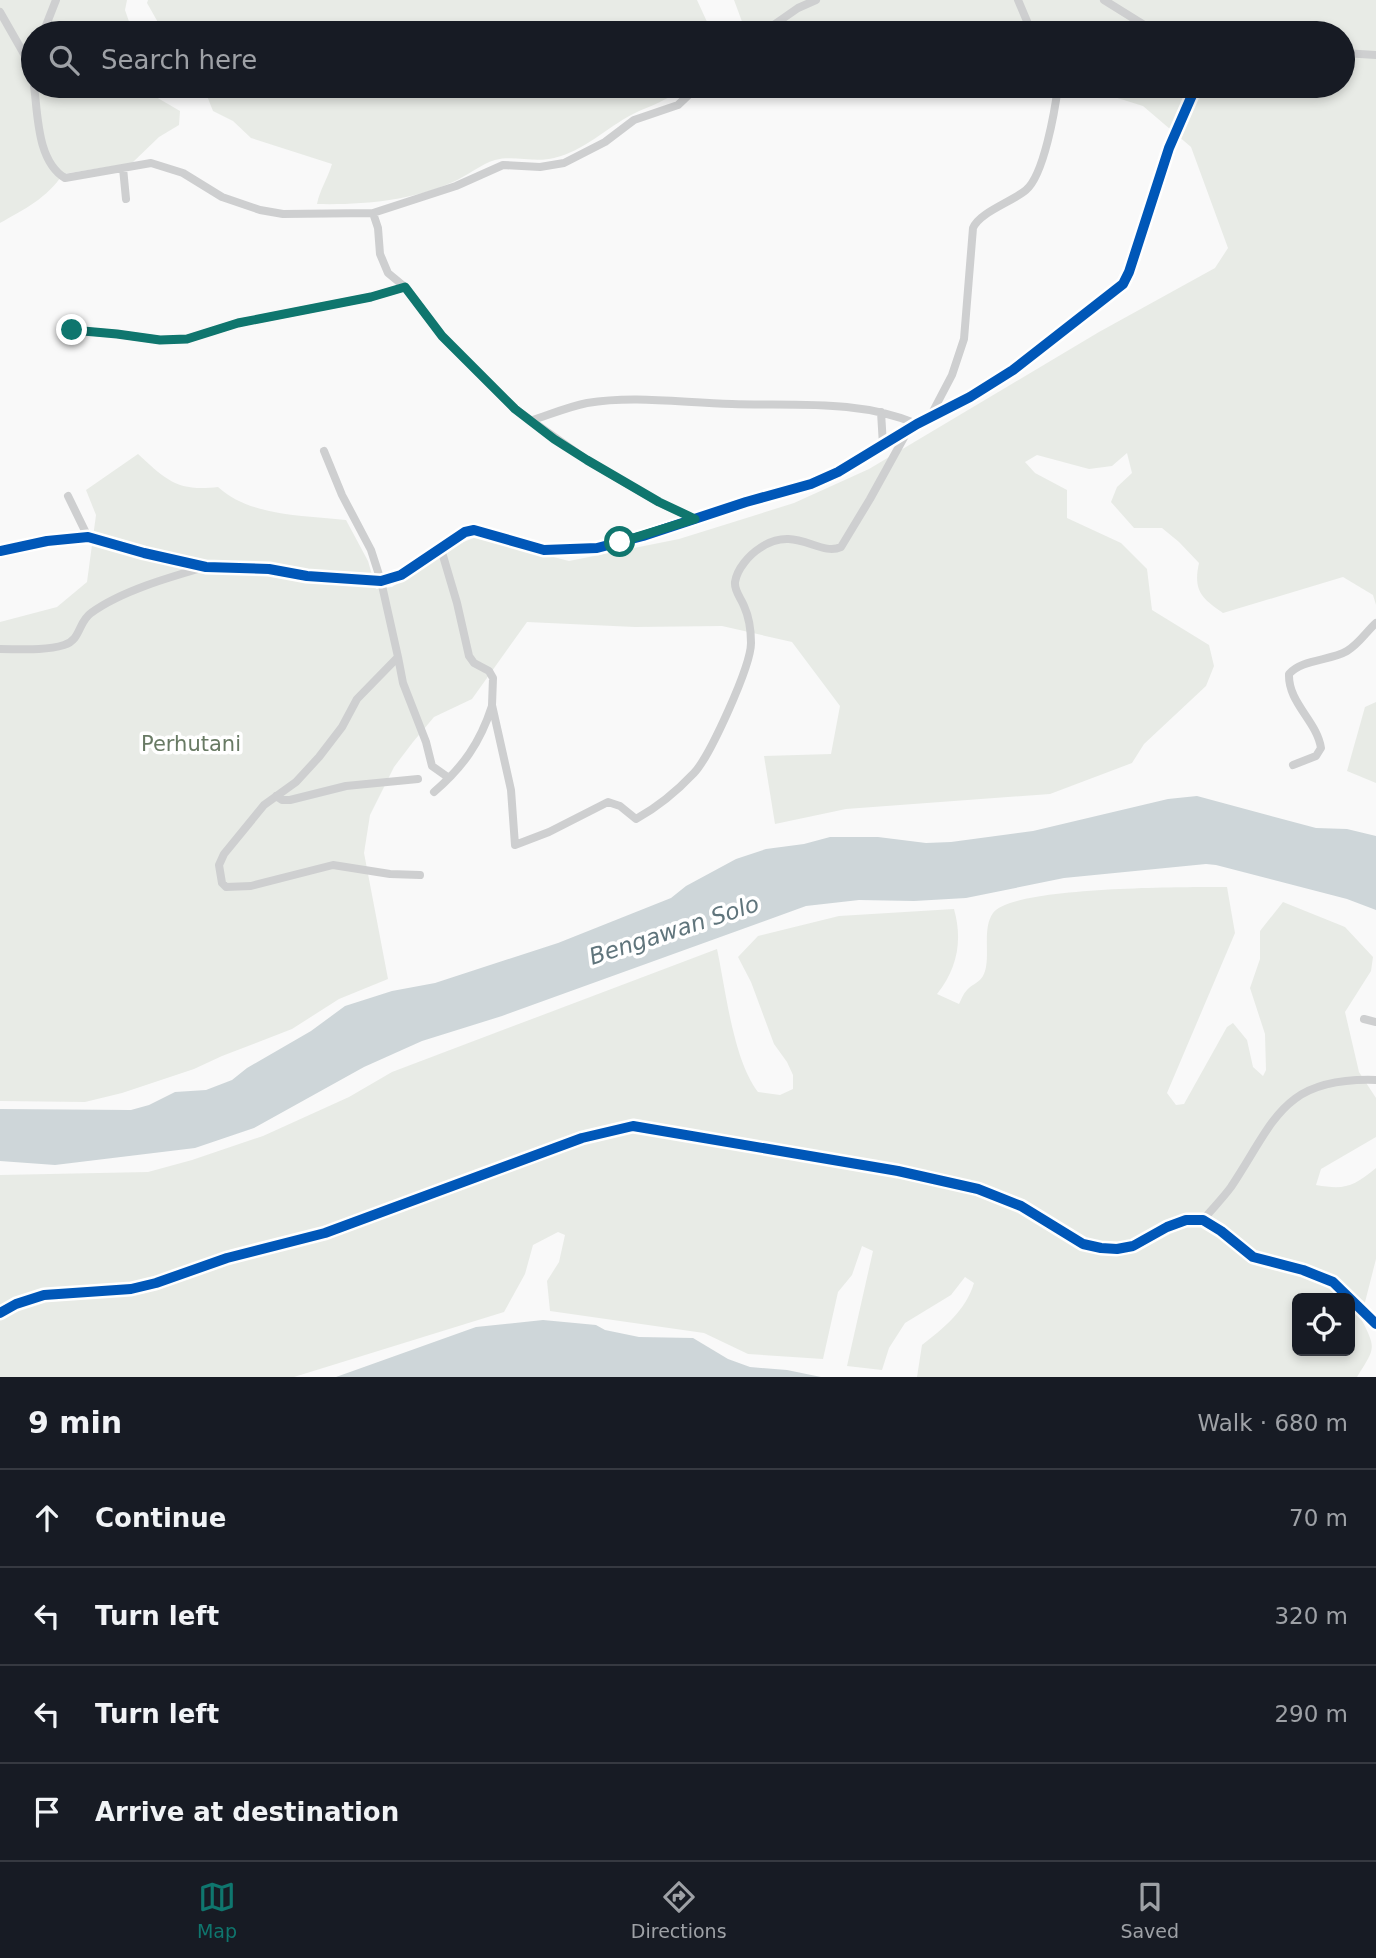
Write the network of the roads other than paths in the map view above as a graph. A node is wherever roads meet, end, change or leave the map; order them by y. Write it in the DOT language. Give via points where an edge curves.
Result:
graph roads {
  1 [pos="56,0"];
  2 [pos="816,0"];
  3 [pos="1018,0"];
  4 [pos="1104,0"];
  5 [pos="0,12"];
  6 [pos="48,21"];
  7 [pos="779,21"];
  8 [pos="1027,21"];
  9 [pos="1138,21"];
  10 [pos="21,46"];
  11 [pos="1355,53"];
  12 [pos="1376,55"];
  13 [pos="36,98"];
  14 [pos="685,98"];
  15 [pos="1056,98"];
  16 [pos="1191,98"];
  17 [pos="123,168"];
  18 [pos="126,200"];
  19 [pos="373,213"];
  20 [pos="405,287"];
  21 [pos="72,330"];
  22 [pos="881,412"];
  23 [pos="929,418"];
  24 [pos="530,421"];
  25 [pos="918,424"];
  26 [pos="908,431"];
  27 [pos="883,445"];
  28 [pos="324,451"];
  29 [pos="68,496"];
  30 [pos="695,519"];
  31 [pos="88,537"];
  32 [pos="441,549"];
  33 [pos="0,551"];
  34 [pos="206,567"];
  35 [pos="381,581"];
  36 [pos="1376,623"];
  37 [pos="0,649"];
  38 [pos="398,657"];
  39 [pos="492,705"];
  40 [pos="1293,765"];
  41 [pos="449,778"];
  42 [pos="418,779"];
  43 [pos="434,792"];
  44 [pos="276,796"];
  45 [pos="420,875"];
  46 [pos="1364,1019"];
  47 [pos="1376,1021"];
  48 [pos="1376,1080"];
  49 [pos="1203,1220"];
  50 [pos="0,1313"];
  51 [pos="1376,1324"];
  1 -- 6 [label="street"];
  2 -- 7 [label="street"];
  3 -- 8 [label="street"];
  4 -- 9 [label="street"];
  5 -- 10 [label="street"];
  11 -- 12 [label="street"];
  13 -- 17 [label="street" via="42,139 57,173 65,178"];
  14 -- 19 [label="street" via="678,105 634,120 605,142 564,163 540,167 503,164 456,186"];
  15 -- 23 [label="street" via="1035,180 979,218 973,228 964,339 952,375"];
  16 -- 23 [label="street" via="1123,284 1013,370"];
  17 -- 18 [label="street"];
  17 -- 19 [label="street" via="151,163 165,166 222,197 260,210"];
  19 -- 20 [label="street" via="382,261"];
  20 -- 21 [label="street" via="238,323 187,339"];
  20 -- 24 [label="street" via="442,336"];
  22 -- 24 [label="street" via="650,399 586,403"];
  22 -- 25 [label="street"];
  22 -- 27 [label="street"];
  23 -- 25 [label="street"];
  24 -- 30 [label="street" via="587,460"];
  25 -- 26 [label="street"];
  26 -- 27 [label="street"];
  26 -- 39 [label="street" via="841,547 830,549 784,539 768,543 746,561 735,582 751,638 745,673 698,768 638,819 608,802 516,846 511,790"];
  27 -- 30 [label="street" via="811,484"];
  28 -- 35 [label="street" via="368,542"];
  29 -- 31 [label="street"];
  30 -- 32 [label="street" via="597,548 544,550 474,530"];
  31 -- 33 [label="street"];
  31 -- 34 [label="street"];
  32 -- 35 [label="street" via="401,575"];
  32 -- 39 [label="street" via="470,656 492,676"];
  34 -- 35 [label="street"];
  34 -- 37 [label="street" via="148,585 90,613 66,645"];
  35 -- 38 [label="street"];
  36 -- 40 [label="street" via="1346,652 1289,674 1292,691 1321,744 1318,754"];
  38 -- 41 [label="street" via="432,766"];
  38 -- 44 [label="street" via="357,699 319,757"];
  39 -- 41 [label="street" via="478,743"];
  41 -- 43 [label="street"];
  42 -- 44 [label="street" via="346,786 290,800"];
  44 -- 45 [label="street" via="221,858 226,887 251,886 333,865"];
  46 -- 47 [label="street"];
  48 -- 49 [label="street" via="1321,1087 1292,1100"];
  49 -- 50 [label="street" via="1179,1222 1133,1246 1101,1248 1083,1244 1021,1206 978,1189 633,1126 558,1146 325,1233 227,1258 156,1283 44,1295"];
  49 -- 51 [label="street" via="1252,1257 1337,1284"];
}
